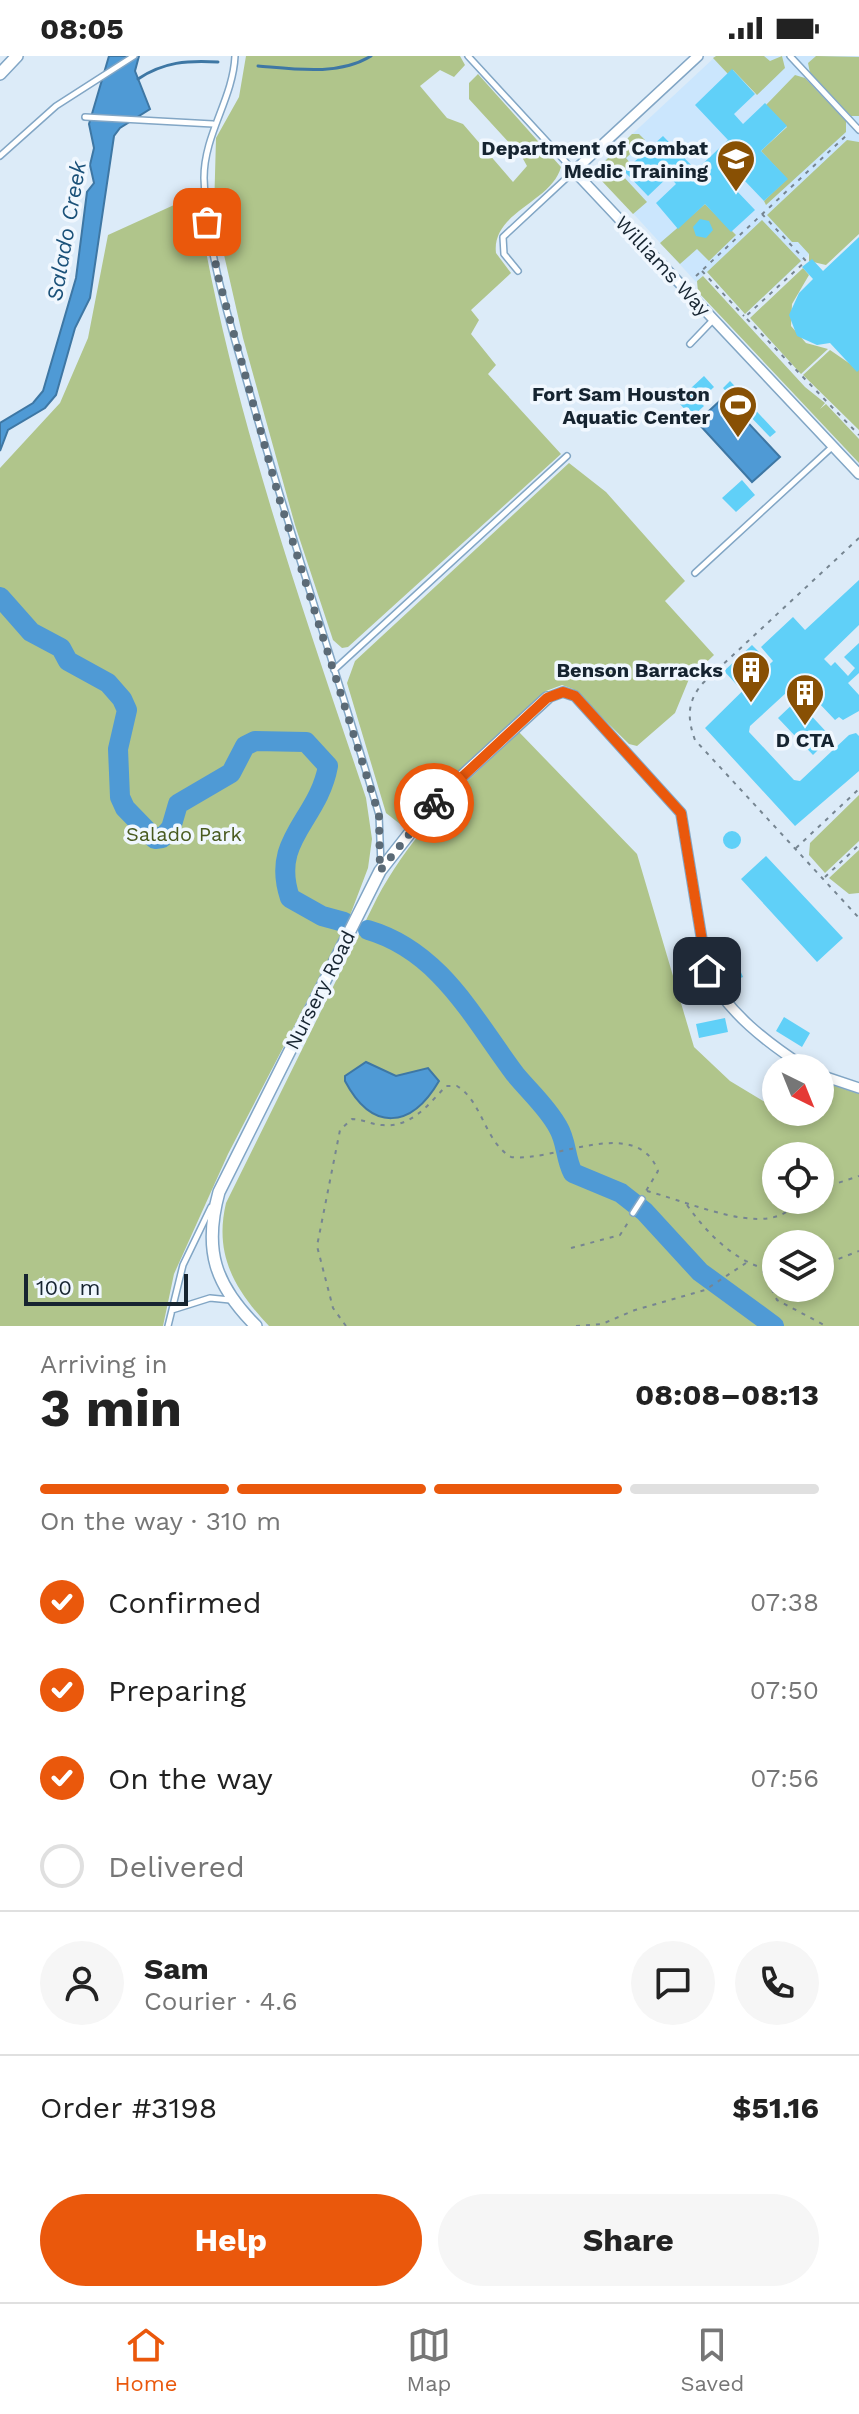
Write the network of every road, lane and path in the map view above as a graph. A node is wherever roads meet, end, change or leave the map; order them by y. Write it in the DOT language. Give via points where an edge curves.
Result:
graph roads {
  1 [pos="17,56"];
  2 [pos="134,56"];
  3 [pos="235,56"];
  4 [pos="468,56"];
  5 [pos="698,56"];
  6 [pos="790,56"];
  7 [pos="0,74"];
  8 [pos="85,117"];
  9 [pos="213,124"];
  10 [pos="858,128"];
  11 [pos="0,156"];
  12 [pos="574,171"];
  13 [pos="762,214"];
  14 [pos="518,271"];
  15 [pos="702,271"];
  16 [pos="696,276"];
  17 [pos="745,317"];
  18 [pos="713,320"];
  19 [pos="690,344"];
  20 [pos="859,435"];
  21 [pos="833,447"];
  22 [pos="567,456"];
  23 [pos="859,474"];
  24 [pos="859,538"];
  25 [pos="695,573"];
  26 [pos="334,670"];
  27 [pos="547,698"];
  28 [pos="859,789"];
  29 [pos="859,845"];
  30 [pos="795,848"];
  31 [pos="380,871"];
  32 [pos="823,879"];
  33 [pos="859,904"];
  34 [pos="852,910"];
  35 [pos="859,918"];
  36 [pos="786,1054"];
  37 [pos="834,1080"];
  38 [pos="859,1088"];
  39 [pos="859,1176"];
  40 [pos="834,1184"];
  41 [pos="646,1191"];
  42 [pos="219,1192"];
  43 [pos="642,1199"];
  44 [pos="687,1204"];
  45 [pos="633,1213"];
  46 [pos="782,1214"];
  47 [pos="571,1248"];
  48 [pos="859,1251"];
  49 [pos="834,1261"];
  50 [pos="746,1263"];
  51 [pos="762,1269"];
  52 [pos="230,1300"];
  53 [pos="781,1302"];
  54 [pos="171,1311"];
  55 [pos="168,1326"];
  56 [pos="256,1326"];
  57 [pos="346,1326"];
  58 [pos="576,1326"];
  59 [pos="826,1326"];
  1 -- 7 [label="street"];
  2 -- 11 [label="lane" via="56,106"];
  3 -- 9 [label="lane" via="232,79"];
  4 -- 12 [label="lane, Williams Way"];
  5 -- 12 [label="street"];
  6 -- 10 [label="lane"];
  8 -- 9 [label="lane"];
  9 -- 26 [label="lane" via="204,176 212,252 280,501"];
  10 -- 13 [label="path"];
  12 -- 14 [label="lane" via="503,237 504,254"];
  12 -- 18 [label="street, Williams Way"];
  13 -- 15 [label="path"];
  13 -- 17 [label="path" via="806,261"];
  15 -- 16 [label="path"];
  15 -- 17 [label="path"];
  17 -- 20 [label="path"];
  18 -- 19 [label="lane"];
  18 -- 21 [label="street, Williams Way"];
  21 -- 23 [label="street, Williams Way"];
  21 -- 25 [label="lane"];
  22 -- 26 [label="lane"];
  24 -- 30 [label="path" via="703,683 690,702 695,740"];
  26 -- 31 [label="lane" via="379,815"];
  27 -- 31 [label="street, Nursery Road" via="435,801"];
  27 -- 36 [label="street" via="563,692 575,696 681,813 707,971 716,990"];
  28 -- 30 [label="path"];
  29 -- 32 [label="path"];
  30 -- 32 [label="path"];
  31 -- 42 [label="street, Nursery Road"];
  32 -- 34 [label="path"];
  33 -- 34 [label="path"];
  34 -- 35 [label="path"];
  37 -- 38 [label="street"];
  39 -- 40 [label="path"];
  41 -- 43 [label="path"];
  41 -- 44 [label="path"];
  41 -- 57 [label="path" via="658,1171 639,1150 619,1142 516,1158 500,1149 471,1099 457,1086 446,1086 430,1105 400,1123 380,1125 358,1118 343,1125 317,1246 333,1308"];
  42 -- 52 [label="street, Nursery Road" via="212,1250"];
  42 -- 54 [label="lane" via="183,1265"];
  43 -- 45 [label="lane"];
  44 -- 46 [label="path" via="768,1219"];
  44 -- 50 [label="path" via="720,1243"];
  45 -- 47 [label="path" via="620,1235"];
  48 -- 49 [label="path"];
  50 -- 51 [label="path"];
  50 -- 58 [label="path" via="705,1290 602,1324"];
  52 -- 54 [label="lane" via="210,1298"];
  52 -- 56 [label="street, Nursery Road"];
  53 -- 59 [label="path"];
  54 -- 55 [label="lane"];
}
